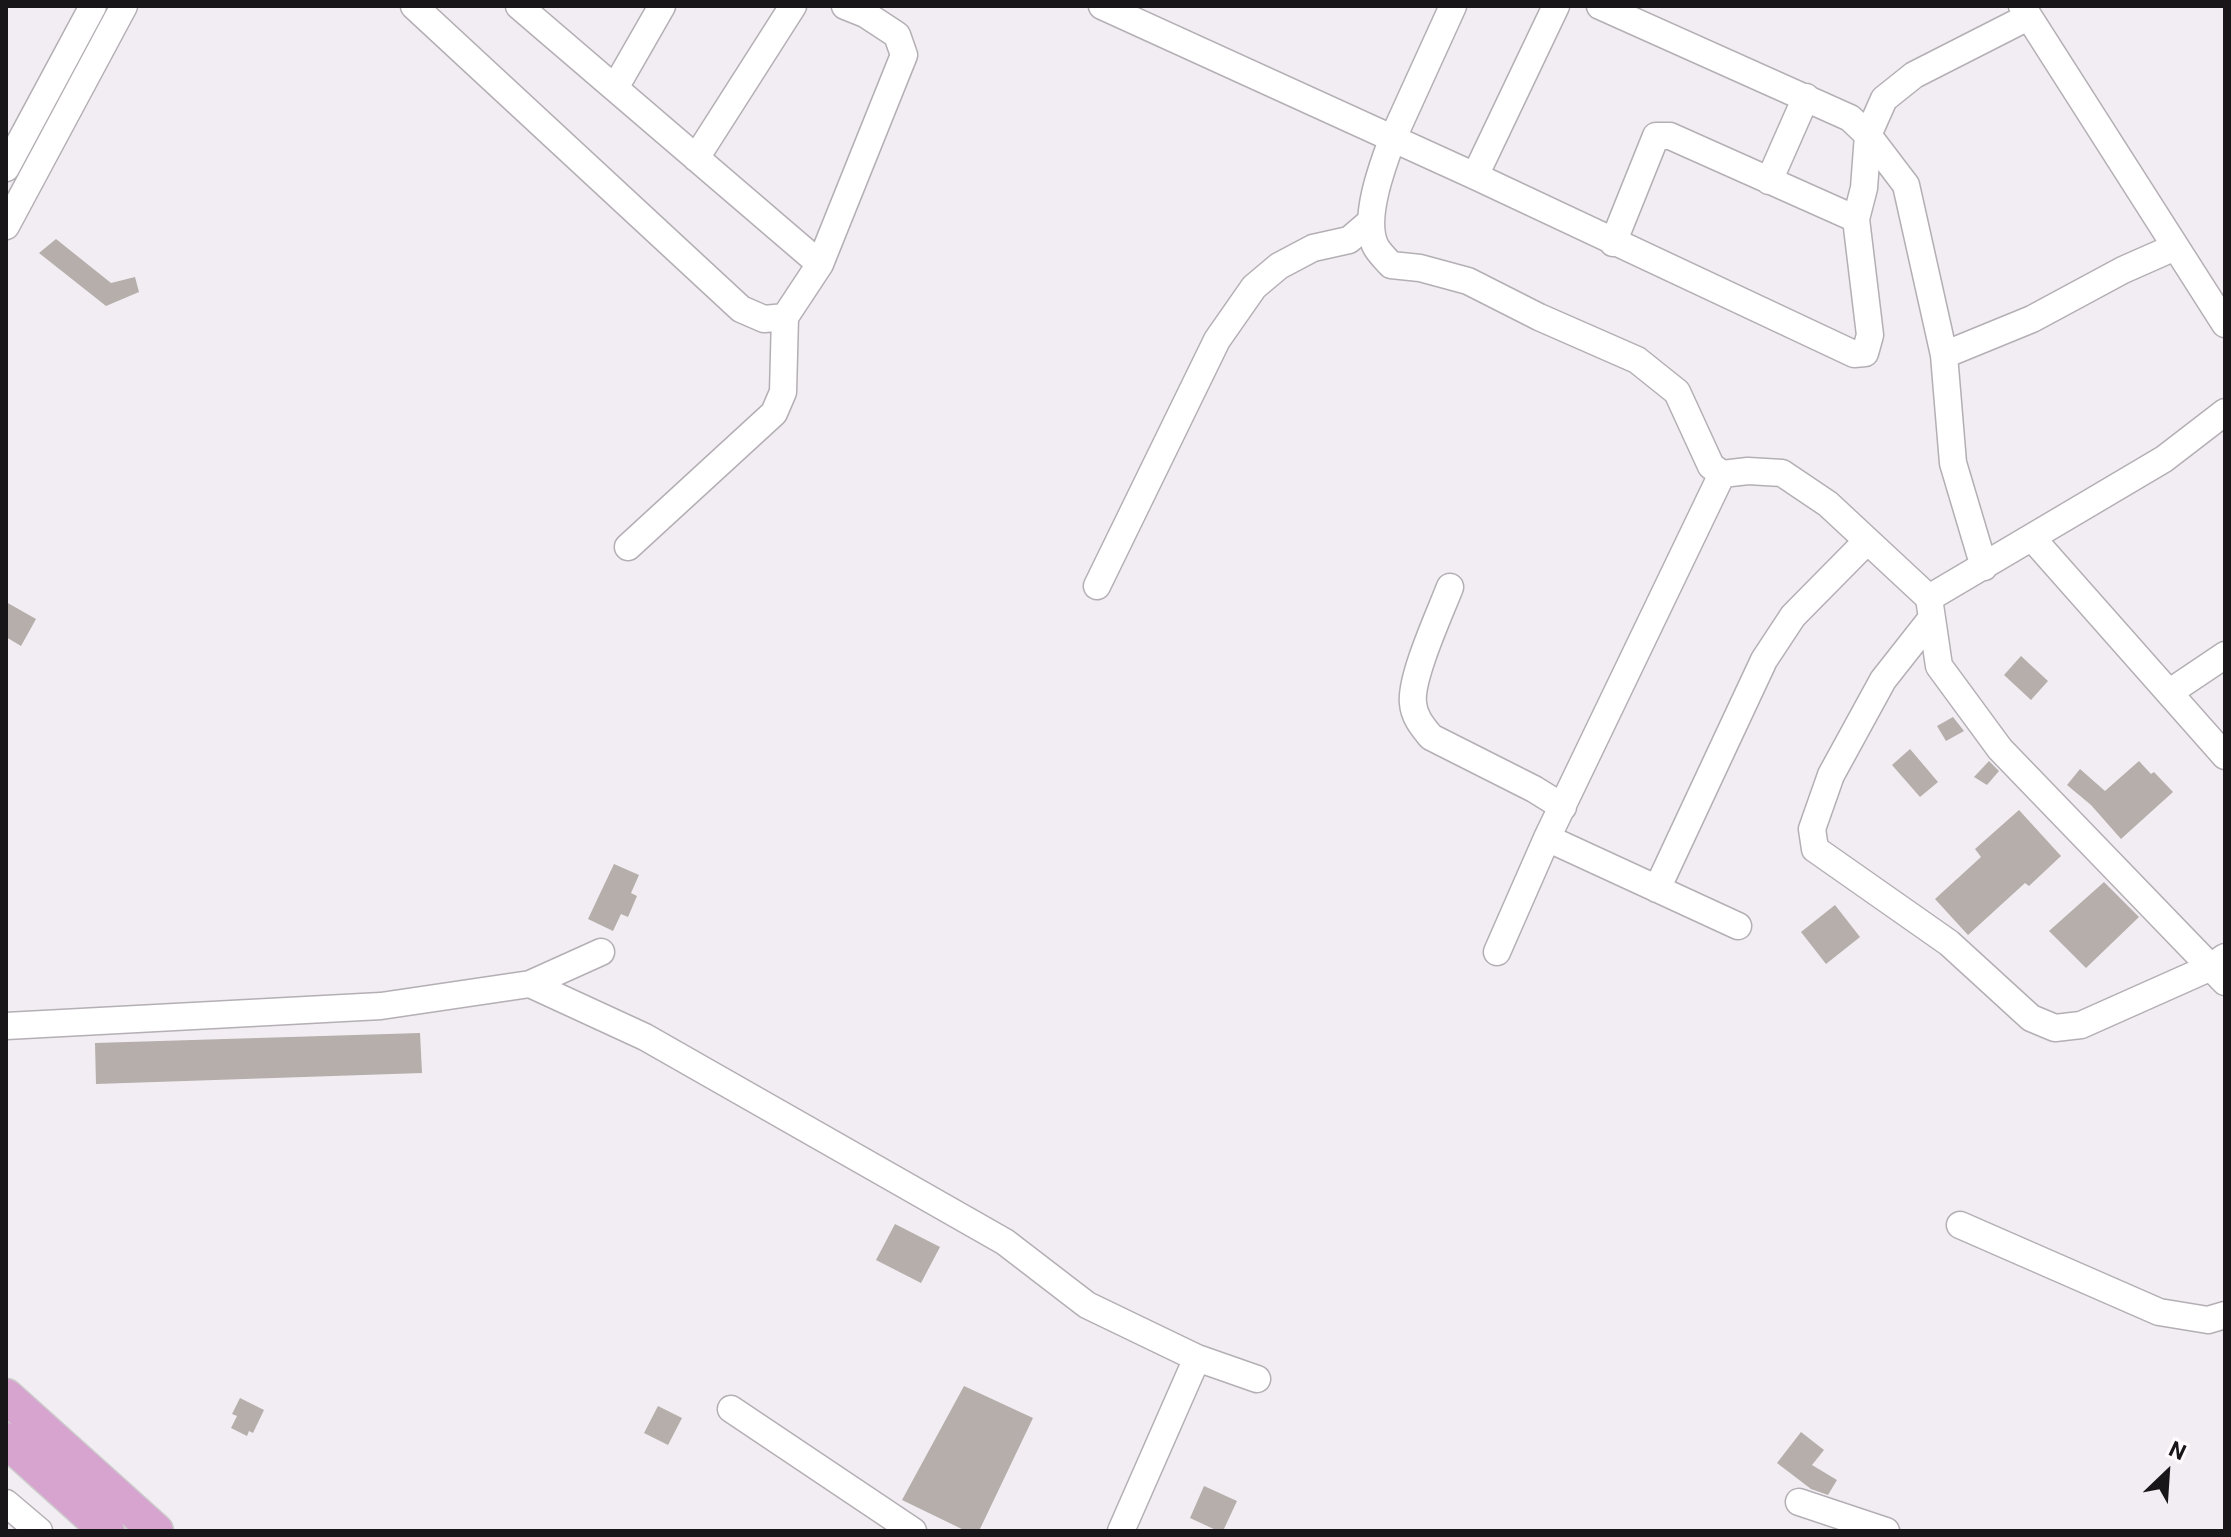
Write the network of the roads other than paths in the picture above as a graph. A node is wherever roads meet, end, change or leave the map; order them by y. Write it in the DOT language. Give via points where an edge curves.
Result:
graph roads {
  1 [pos="93,6"];
  2 [pos="124,6"];
  3 [pos="414,6"];
  4 [pos="519,6"];
  5 [pos="662,6"];
  6 [pos="793,6"];
  7 [pos="845,6"];
  8 [pos="1102,6"];
  9 [pos="1453,6"];
  10 [pos="1556,6"];
  11 [pos="1600,6"];
  12 [pos="2025,12"];
  13 [pos="615,88"];
  14 [pos="1806,97"];
  15 [pos="1868,135"];
  16 [pos="1392,140"];
  17 [pos="696,158"];
  18 [pos="6,168"];
  19 [pos="1475,176"];
  20 [pos="1769,181"];
  21 [pos="1856,219"];
  22 [pos="1370,222"];
  23 [pos="6,226"];
  24 [pos="1613,243"];
  25 [pos="2175,247"];
  26 [pos="820,264"];
  27 [pos="785,317"];
  28 [pos="2225,324"];
  29 [pos="1944,355"];
  30 [pos="2225,412"];
  31 [pos="1722,474"];
  32 [pos="2033,539"];
  33 [pos="1867,541"];
  34 [pos="628,547"];
  35 [pos="1984,567"];
  36 [pos="1097,586"];
  37 [pos="1450,587"];
  38 [pos="1930,609"];
  39 [pos="2225,655"];
  40 [pos="2170,692"];
  41 [pos="2225,756"];
  42 [pos="1563,807"];
  43 [pos="1547,838"];
  44 [pos="1657,889"];
  45 [pos="1738,926"];
  46 [pos="601,952"];
  47 [pos="1497,952"];
  48 [pos="2220,969"];
  49 [pos="530,984"];
  50 [pos="6,1026"];
  51 [pos="1960,1225"];
  52 [pos="2225,1315"];
  53 [pos="1197,1358"];
  54 [pos="1257,1379"];
  55 [pos="6,1396"];
  56 [pos="731,1409"];
  57 [pos="6,1440"];
  58 [pos="1799,1502"];
  59 [pos="6,1503"];
  60 [pos="39,1531"];
  61 [pos="107,1531"];
  62 [pos="156,1531"];
  63 [pos="913,1531"];
  64 [pos="1121,1531"];
  65 [pos="1886,1531"];
  1 -- 18 [label="street"];
  2 -- 23 [label="street"];
  3 -- 27 [label="street" via="741,309 764,319"];
  4 -- 13 [label="street"];
  5 -- 13 [label="street"];
  6 -- 17 [label="street"];
  7 -- 26 [label="street" via="897,35 904,55"];
  8 -- 16 [label="street"];
  9 -- 16 [label="street"];
  10 -- 19 [label="street"];
  11 -- 14 [label="street"];
  12 -- 15 [label="street" via="1914,75 1884,99"];
  12 -- 25 [label="street"];
  13 -- 17 [label="street"];
  14 -- 15 [label="street" via="1850,118"];
  14 -- 20 [label="street"];
  15 -- 21 [label="street"];
  15 -- 29 [label="street" via="1906,185"];
  16 -- 19 [label="street"];
  16 -- 22 [label="street"];
  17 -- 26 [label="street"];
  19 -- 24 [label="street"];
  20 -- 21 [label="street"];
  20 -- 24 [label="street" via="1670,136 1656,136"];
  21 -- 24 [label="street" via="1870,335 1865,353 1854,354"];
  22 -- 31 [label="street" via="1375,246 1391,265 1468,281 1637,360 1677,392 1711,466"];
  22 -- 36 [label="street" via="1349,240 1313,248 1279,266 1254,287 1217,340"];
  25 -- 28 [label="street"];
  25 -- 29 [label="street" via="2032,319"];
  26 -- 27 [label="street"];
  27 -- 34 [label="street" via="783,392 774,413"];
  29 -- 35 [label="street" via="1953,463"];
  30 -- 32 [label="street" via="2164,459"];
  31 -- 33 [label="street" via="1782,473 1828,504"];
  31 -- 42 [label="street"];
  32 -- 35 [label="street"];
  32 -- 40 [label="street"];
  33 -- 38 [label="street"];
  33 -- 44 [label="street" via="1793,616 1764,660"];
  35 -- 38 [label="street"];
  37 -- 42 [label="street" via="1421,662 1412,702 1419,722 1431,737"];
  38 -- 48 [label="street" via="1939,666 2000,749"];
  38 -- 48 [label="street" via="1831,775 1812,829 1815,849 1949,943 2031,1018 2055,1028 2081,1025"];
  39 -- 40 [label="street"];
  40 -- 41 [label="street"];
  42 -- 43 [label="street"];
  43 -- 44 [label="street"];
  43 -- 47 [label="street"];
  44 -- 45 [label="street"];
  46 -- 49 [label="street"];
  49 -- 50 [label="street" via="381,1006"];
  49 -- 53 [label="street" via="645,1037 1005,1242 1087,1305"];
  51 -- 52 [label="street" via="2159,1312 2208,1320"];
  53 -- 54 [label="street"];
  53 -- 64 [label="street"];
  55 -- 62 [label="main road"];
  56 -- 63 [label="street"];
  57 -- 61 [label="main road"];
  58 -- 65 [label="street"];
  59 -- 60 [label="street"];
}
